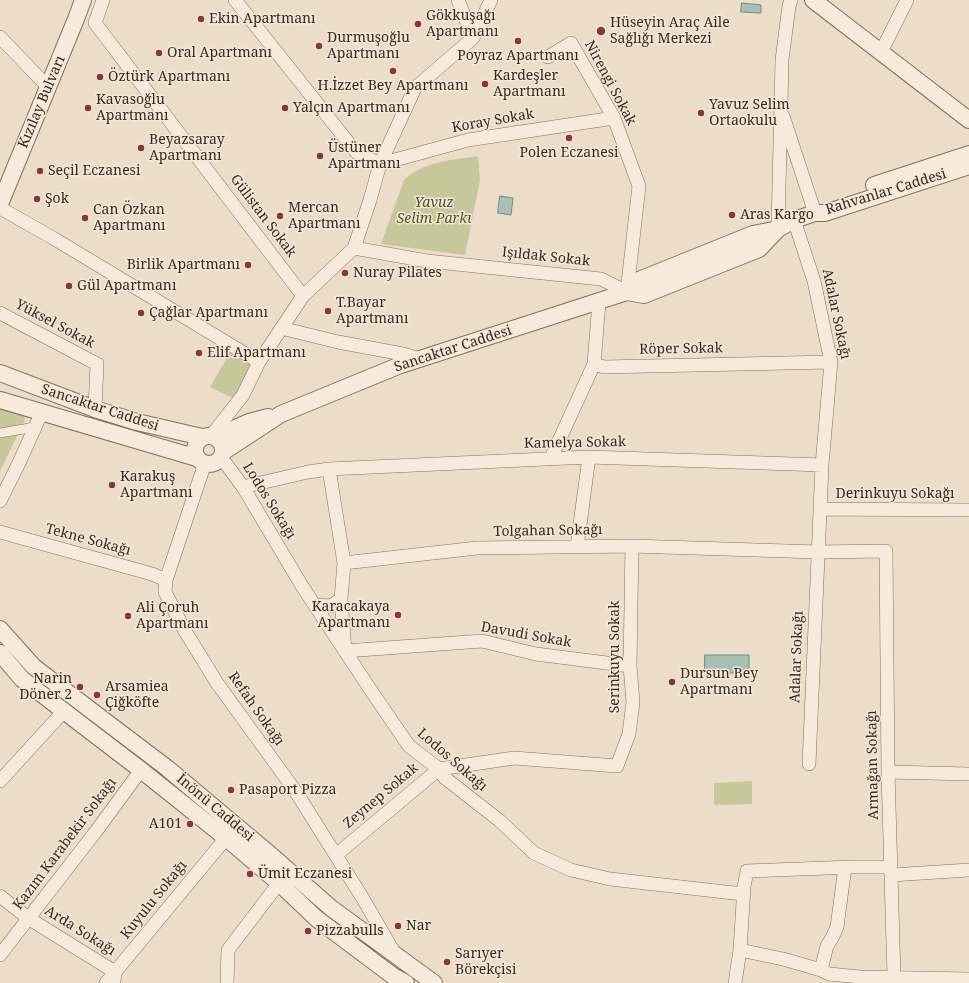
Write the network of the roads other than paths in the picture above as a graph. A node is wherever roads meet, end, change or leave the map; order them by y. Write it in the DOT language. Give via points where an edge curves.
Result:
graph roads {
  1 [pos="83,0"];
  2 [pos="103,0"];
  3 [pos="235,0"];
  4 [pos="458,0"];
  5 [pos="491,0"];
  6 [pos="791,0"];
  7 [pos="813,0"];
  8 [pos="906,0"];
  9 [pos="0,37"];
  10 [pos="473,38"];
  11 [pos="881,52"];
  12 [pos="548,57"];
  13 [pos="48,87"];
  14 [pos="780,109"];
  15 [pos="614,118"];
  16 [pos="968,120"];
  17 [pos="969,142"];
  18 [pos="966,159"];
  19 [pos="380,164"];
  20 [pos="0,204"];
  21 [pos="0,208"];
  22 [pos="815,212"];
  23 [pos="794,220"];
  24 [pos="778,229"];
  25 [pos="354,248"];
  26 [pos="627,292"];
  27 [pos="303,296"];
  28 [pos="599,302"];
  29 [pos="0,313"];
  30 [pos="281,328"];
  31 [pos="420,359"];
  32 [pos="259,362"];
  33 [pos="831,362"];
  34 [pos="594,364"];
  35 [pos="0,372"];
  36 [pos="0,400"];
  37 [pos="95,409"];
  38 [pos="42,412"];
  39 [pos="281,414"];
  40 [pos="35,427"];
  41 [pos="0,433"];
  42 [pos="209,437"];
  43 [pos="222,454"];
  44 [pos="589,456"];
  45 [pos="551,458"];
  46 [pos="201,460"];
  47 [pos="822,465"];
  48 [pos="329,469"];
  49 [pos="243,487"];
  50 [pos="0,501"];
  51 [pos="820,509"];
  52 [pos="969,510"];
  53 [pos="0,532"];
  54 [pos="632,546"];
  55 [pos="577,547"];
  56 [pos="886,551"];
  57 [pos="818,552"];
  58 [pos="344,563"];
  59 [pos="166,580"];
  60 [pos="341,599"];
  61 [pos="315,605"];
  62 [pos="0,628"];
  63 [pos="345,651"];
  64 [pos="0,653"];
  65 [pos="630,666"];
  66 [pos="63,712"];
  67 [pos="809,764"];
  68 [pos="617,766"];
  69 [pos="439,768"];
  70 [pos="141,770"];
  71 [pos="888,772"];
  72 [pos="969,774"];
  73 [pos="0,781"];
  74 [pos="226,838"];
  75 [pos="336,856"];
  76 [pos="845,867"];
  77 [pos="969,870"];
  78 [pos="891,871"];
  79 [pos="279,883"];
  80 [pos="743,894"];
  81 [pos="0,896"];
  82 [pos="28,918"];
  83 [pos="740,950"];
  84 [pos="0,956"];
  85 [pos="397,957"];
  86 [pos="825,976"];
  87 [pos="894,977"];
  88 [pos="115,978"];
  89 [pos="969,979"];
  90 [pos="915,980"];
  91 [pos="106,983"];
  92 [pos="227,983"];
  93 [pos="406,983"];
  94 [pos="434,983"];
  95 [pos="735,983"];
  1 -- 13 [label="street, Kızılay Bulvarı"];
  2 -- 27 [label="street, Gülistan Sokak" via="95,23"];
  3 -- 19 [label="street" via="356,152"];
  4 -- 10 [label="street"];
  5 -- 10 [label="street"];
  6 -- 14 [label="street" via="782,60"];
  7 -- 11 [label="street"];
  8 -- 11 [label="street"];
  9 -- 13 [label="street"];
  10 -- 19 [label="street" via="415,88"];
  11 -- 16 [label="street"];
  12 -- 15 [label="street, Nirengi Sokak" via="571,43"];
  13 -- 20 [label="street, Kızılay Bulvarı"];
  14 -- 22 [label="street"];
  14 -- 24 [label="street"];
  15 -- 19 [label="street, Koray Sokak" via="468,140"];
  15 -- 26 [label="street, Nirengi Sokak" via="639,186"];
  17 -- 18 [label="street, Rahvanlar Caddesi"];
  18 -- 22 [label="street, Rahvanlar Caddesi" via="825,201 819,204"];
  19 -- 25 [label="street"];
  21 -- 32 [label="street"];
  22 -- 23 [label="street"];
  23 -- 24 [label="street"];
  23 -- 33 [label="street, Adalar Sokağı" via="814,281"];
  24 -- 26 [label="street" via="753,234 639,280"];
  25 -- 26 [label="street, Işıldak Sokak" via="428,261 601,279"];
  25 -- 27 [label="street"];
  26 -- 28 [label="street, Sancaktar Caddesi"];
  27 -- 30 [label="street"];
  28 -- 31 [label="street, Sancaktar Caddesi"];
  28 -- 34 [label="street"];
  29 -- 37 [label="street, Yüksel Sokak" via="97,364"];
  30 -- 31 [label="street"];
  30 -- 32 [label="street"];
  31 -- 39 [label="street, Sancaktar Caddesi"];
  32 -- 42 [label="street" via="243,395"];
  33 -- 34 [label="street, Röper Sokak" via="604,367"];
  33 -- 47 [label="street, Adalar Sokağı"];
  34 -- 45 [label="street"];
  35 -- 37 [label="street, Sancaktar Caddesi"];
  36 -- 38 [label="street, Sancaktar Caddesi"];
  37 -- 42 [label="street, Sancaktar Caddesi" via="137,422"];
  38 -- 40 [label="street"];
  38 -- 46 [label="street, Sancaktar Caddesi"];
  39 -- 42 [label="street" via="249,422"];
  39 -- 43 [label="street"];
  40 -- 41 [label="street"];
  40 -- 50 [label="street"];
  42 -- 43 [label="street" via="222,444"];
  42 -- 46 [label="street" via="196,444 195,453"];
  43 -- 46 [label="street" via="214,463"];
  43 -- 49 [label="street, Lodos Sokağı"];
  44 -- 45 [label="street, Kamelya Sokak"];
  44 -- 47 [label="street, Kamelya Sokak"];
  44 -- 55 [label="street"];
  45 -- 48 [label="street, Kamelya Sokak"];
  46 -- 59 [label="street, Refah Sokağı"];
  47 -- 51 [label="street"];
  48 -- 49 [label="street, Kamelya Sokak"];
  48 -- 58 [label="street"];
  49 -- 61 [label="street, Lodos Sokağı"];
  51 -- 52 [label="street, Derinkuyu Sokağı"];
  51 -- 57 [label="street"];
  53 -- 59 [label="street, Tekne Sokağı"];
  54 -- 55 [label="street, Tolgahan Sokağı"];
  54 -- 57 [label="street, Tolgahan Sokağı"];
  54 -- 65 [label="street, Serinkuyu Sokak"];
  55 -- 58 [label="street, Tolgahan Sokağı" via="477,548"];
  56 -- 57 [label="street, Tolgahan Sokağı"];
  56 -- 71 [label="street, Armağan Sokağı"];
  57 -- 67 [label="street, Adalar Sokağı"];
  58 -- 60 [label="street"];
  59 -- 75 [label="street, Refah Sokağı" via="165,592 217,683 296,792"];
  60 -- 61 [label="street" via="331,606"];
  60 -- 63 [label="street"];
  61 -- 63 [label="street, Lodos Sokağı"];
  62 -- 85 [label="street, İnönü Caddesi" via="34,667 167,768 331,908"];
  63 -- 65 [label="street, Davudi Sokak" via="482,641 536,654"];
  63 -- 69 [label="street, Lodos Sokağı" via="408,746"];
  64 -- 66 [label="street, İnönü Caddesi" via="22,679"];
  65 -- 68 [label="street, Serinkuyu Sokak" via="633,702 629,734"];
  66 -- 70 [label="street, İnönü Caddesi"];
  66 -- 73 [label="street"];
  68 -- 69 [label="street, Zeynep Sokak" via="514,758"];
  69 -- 75 [label="street, Zeynep Sokak"];
  69 -- 80 [label="street, Lodos Sokağı" via="445,778 500,821 534,853 571,870 610,879"];
  70 -- 74 [label="street, İnönü Caddesi"];
  70 -- 82 [label="street, Kazım Karabekir Sokağı"];
  71 -- 72 [label="street"];
  71 -- 78 [label="street, Armağan Sokağı"];
  74 -- 79 [label="street, İnönü Caddesi"];
  74 -- 88 [label="street, Kuyulu Sokağı"];
  75 -- 85 [label="street, Refah Sokağı"];
  76 -- 78 [label="street"];
  76 -- 80 [label="street" via="747,871"];
  76 -- 86 [label="street" via="837,927 827,946"];
  77 -- 78 [label="street"];
  78 -- 87 [label="street, Armağan Sokağı"];
  79 -- 92 [label="street" via="228,950"];
  79 -- 93 [label="street, İnönü Caddesi" via="317,919"];
  80 -- 83 [label="street"];
  81 -- 82 [label="street, Arda Sokağı"];
  82 -- 84 [label="street, Kazım Karabekir Sokağı"];
  82 -- 88 [label="street, Arda Sokağı"];
  83 -- 86 [label="street" via="783,959"];
  83 -- 95 [label="street"];
  85 -- 94 [label="street, İnönü Caddesi"];
  86 -- 87 [label="street"];
  87 -- 90 [label="street"];
  88 -- 91 [label="street, Kuyulu Sokağı"];
  89 -- 90 [label="street"];
}
